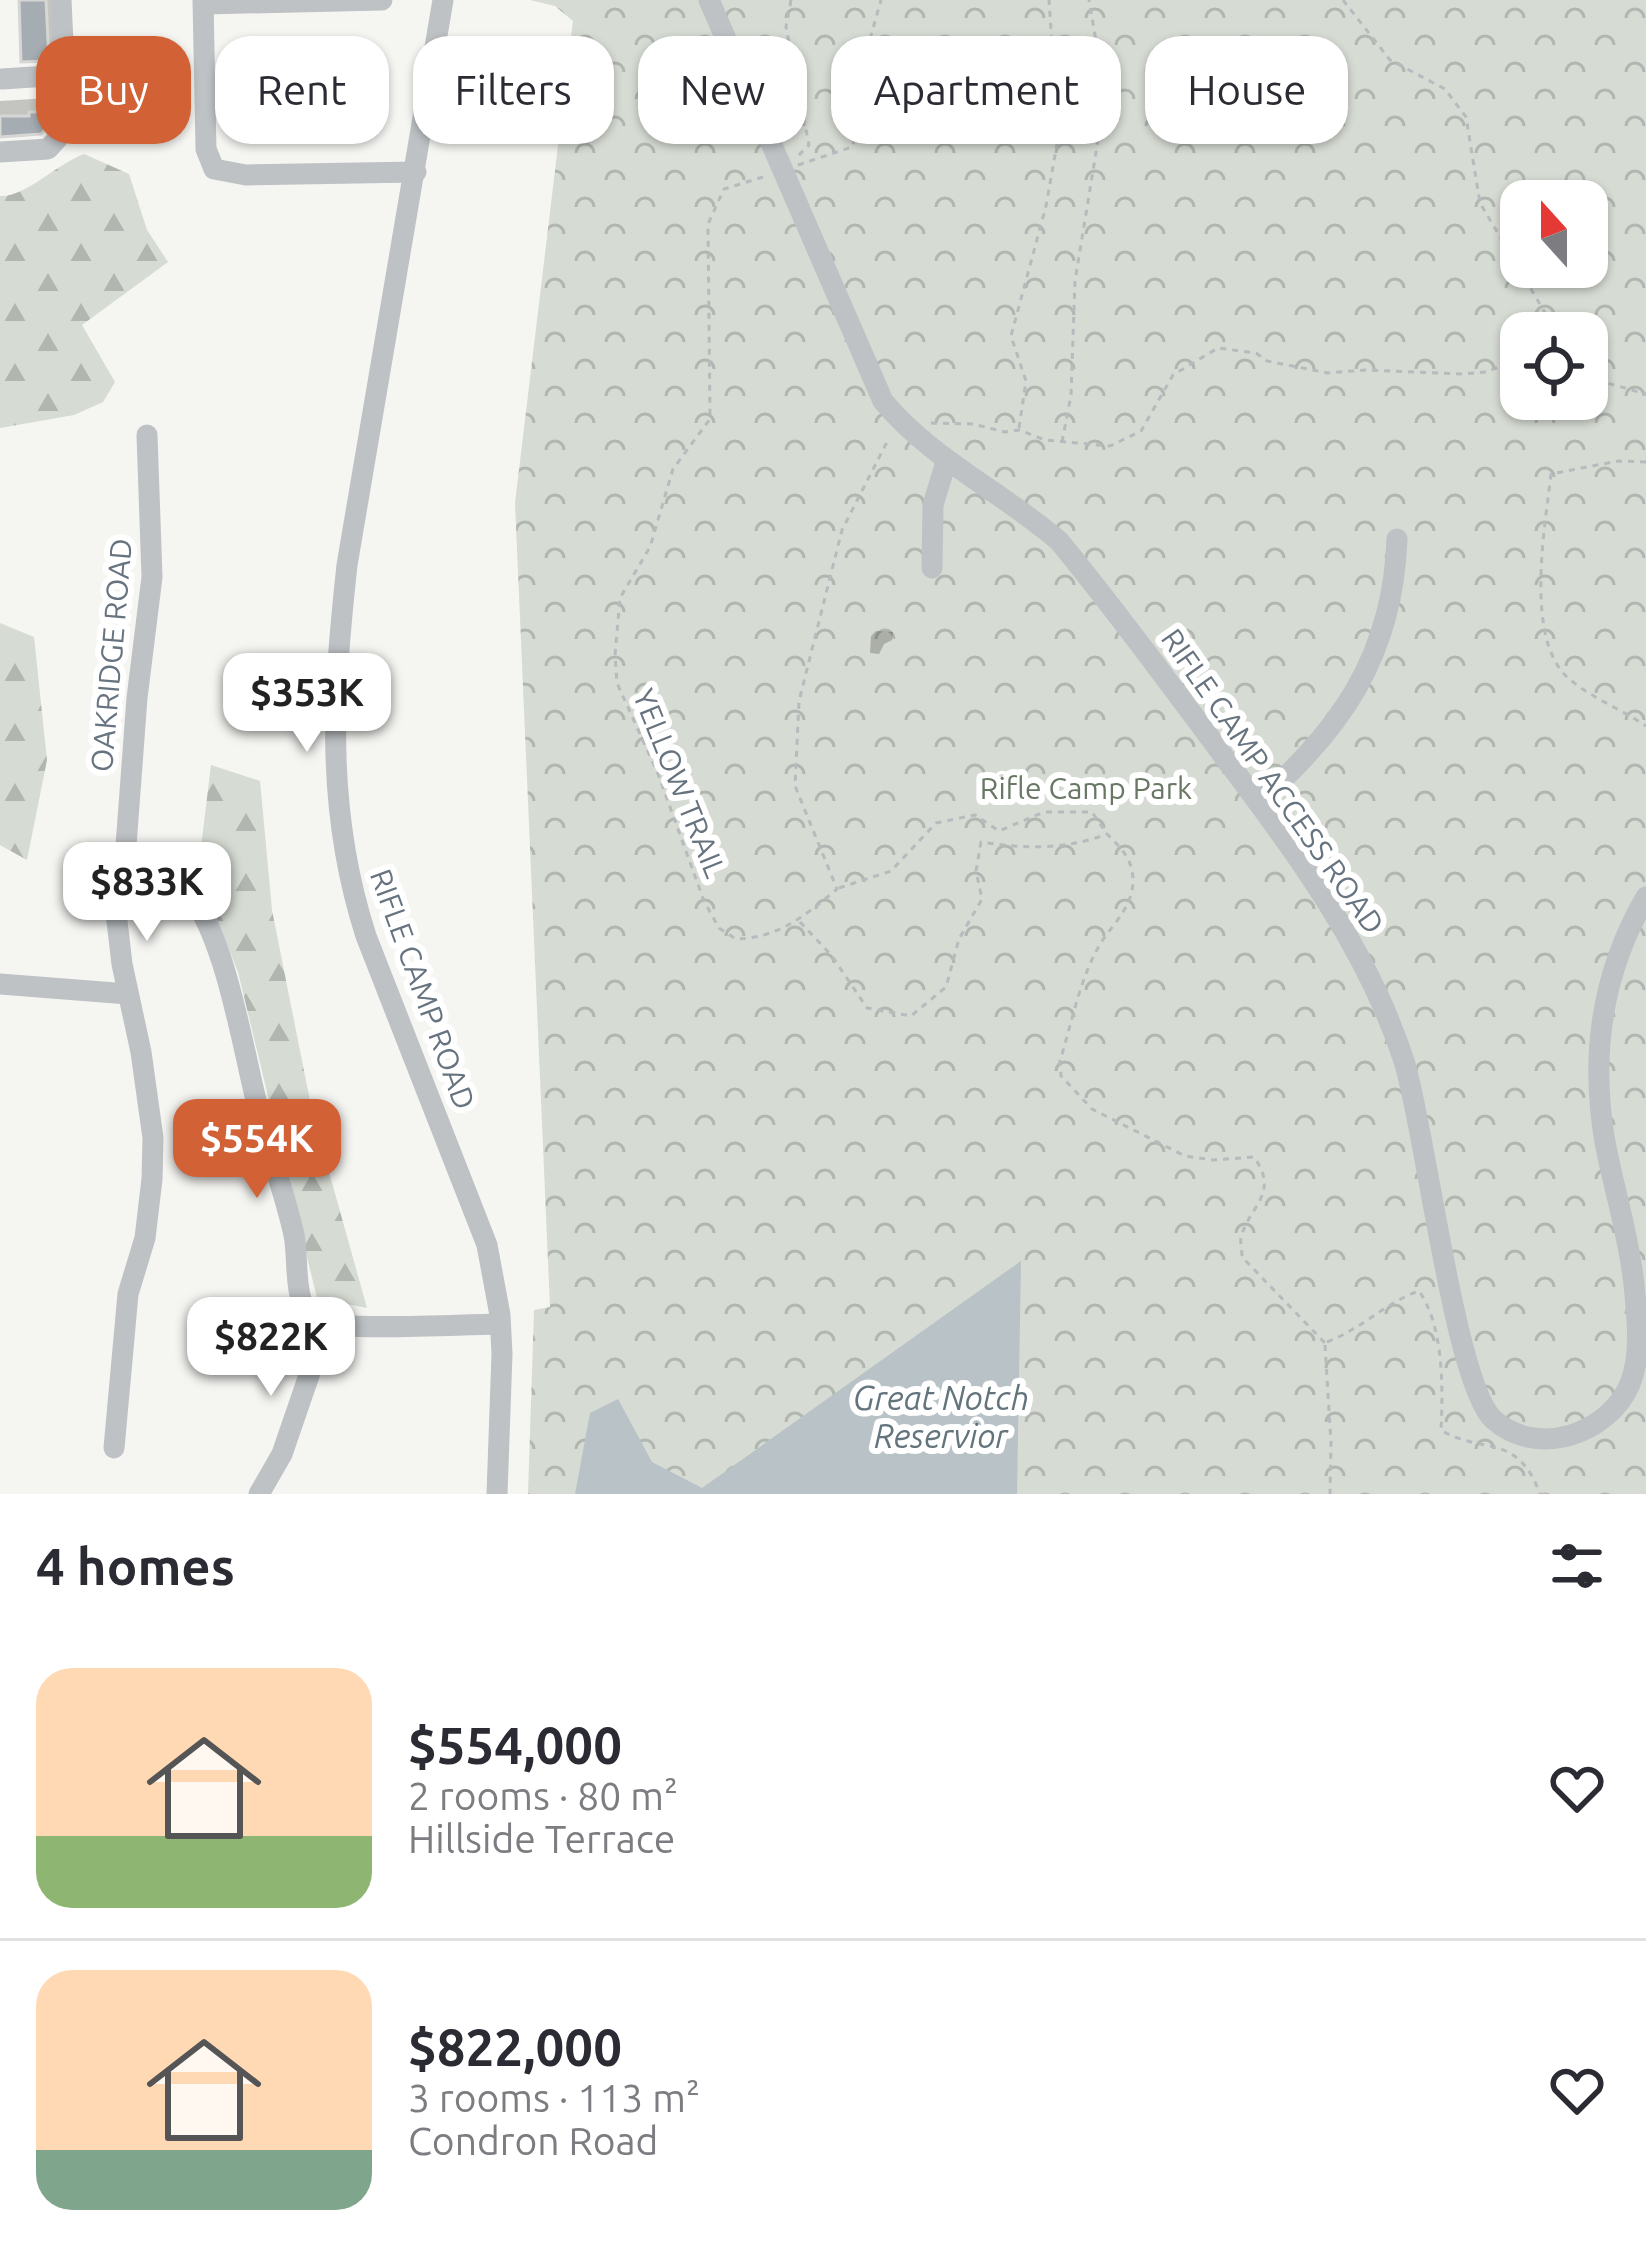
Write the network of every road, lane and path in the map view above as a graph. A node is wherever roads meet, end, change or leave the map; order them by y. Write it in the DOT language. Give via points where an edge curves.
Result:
graph roads {
  1 [pos="61,0"];
  2 [pos="382,0"];
  3 [pos="443,0"];
  4 [pos="709,0"];
  5 [pos="790,0"];
  6 [pos="881,0"];
  7 [pos="1049,0"];
  8 [pos="1089,0"];
  9 [pos="1343,0"];
  10 [pos="203,2"];
  11 [pos="62,36"];
  12 [pos="36,76"];
  13 [pos="2,78"];
  14 [pos="54,144"];
  15 [pos="0,152"];
  16 [pos="783,171"];
  17 [pos="416,172"];
  18 [pos="1545,312"];
  19 [pos="1608,384"];
  20 [pos="1646,394"];
  21 [pos="1019,430"];
  22 [pos="147,435"];
  23 [pos="1062,442"];
  24 [pos="946,462"];
  25 [pos="1646,463"];
  26 [pos="1397,539"];
  27 [pos="932,568"];
  28 [pos="1646,726"];
  29 [pos="1258,802"];
  30 [pos="1106,834"];
  31 [pos="122,871"];
  32 [pos="837,889"];
  33 [pos="1646,897"];
  34 [pos="0,983"];
  35 [pos="128,994"];
  36 [pos="327,1323"];
  37 [pos="500,1324"];
  38 [pos="1325,1343"];
  39 [pos="114,1448"];
  40 [pos="259,1494"];
  41 [pos="497,1494"];
  42 [pos="1330,1494"];
  43 [pos="1540,1494"];
  1 -- 11 [label="street"];
  2 -- 10 [label="street"];
  3 -- 17 [label="street, RIFLE CAMP ROAD"];
  4 -- 16 [label="street, RIFLE CAMP ACCESS ROAD"];
  5 -- 16 [label="path" via="786,27 809,145"];
  6 -- 16 [label="path" via="869,93 852,147"];
  7 -- 21 [label="path" via="1058,138 1011,336 1025,381"];
  8 -- 23 [label="path" via="1102,76 1100,128"];
  9 -- 18 [label="path" via="1390,60 1445,88 1466,117 1480,202"];
  10 -- 17 [label="street" via="214,169"];
  12 -- 13 [label="street"];
  14 -- 15 [label="street"];
  16 -- 24 [label="street, RIFLE CAMP ACCESS ROAD" via="883,401"];
  16 -- 30 [label="path, YELLOW TRAIL" via="724,189 709,224 710,419 673,469 650,547 620,598 617,683 704,901 718,928 736,939 799,921 867,1008 911,1016 946,987 959,939 982,899 981,842 1077,846"];
  17 -- 37 [label="street, RIFLE CAMP ROAD" via="347,565 336,799 352,892 487,1245"];
  19 -- 20 [label="path"];
  22 -- 31 [label="street, OAKRIDGE ROAD" via="152,577"];
  24 -- 27 [label="street" via="933,505"];
  24 -- 29 [label="street, RIFLE CAMP ACCESS ROAD" via="1059,541"];
  25 -- 28 [label="path" via="1551,474 1541,563 1550,656 1568,678"];
  26 -- 29 [label="street" via="1390,611 1358,689 1304,762"];
  29 -- 33 [label="street, RIFLE CAMP ACCESS ROAD" via="1335,911 1405,1064 1481,1406 1534,1438 1583,1432 1607,1419 1633,1377 1637,1313 1605,1143 1598,1041 1611,975"];
  30 -- 32 [label="path" via="1092,812 1044,812 1000,831 975,815 936,824 891,871"];
  30 -- 38 [label="path" via="1128,855 1133,883 1089,972 1061,1076 1092,1109 1185,1156 1254,1157 1264,1172 1262,1204 1241,1236 1242,1257"];
  31 -- 35 [label="street, OAKRIDGE ROAD" via="116,926"];
  31 -- 36 [label="street" via="175,880 204,920 281,1178 302,1305"];
  34 -- 35 [label="street"];
  35 -- 39 [label="street, OAKRIDGE ROAD" via="153,1138 152,1179 128,1294"];
  36 -- 37 [label="street"];
  36 -- 40 [label="street" via="282,1454"];
  37 -- 41 [label="street, RIFLE CAMP ROAD"];
  38 -- 42 [label="path"];
  38 -- 43 [label="path" via="1419,1292 1431,1309 1441,1430 1514,1455"];
}
